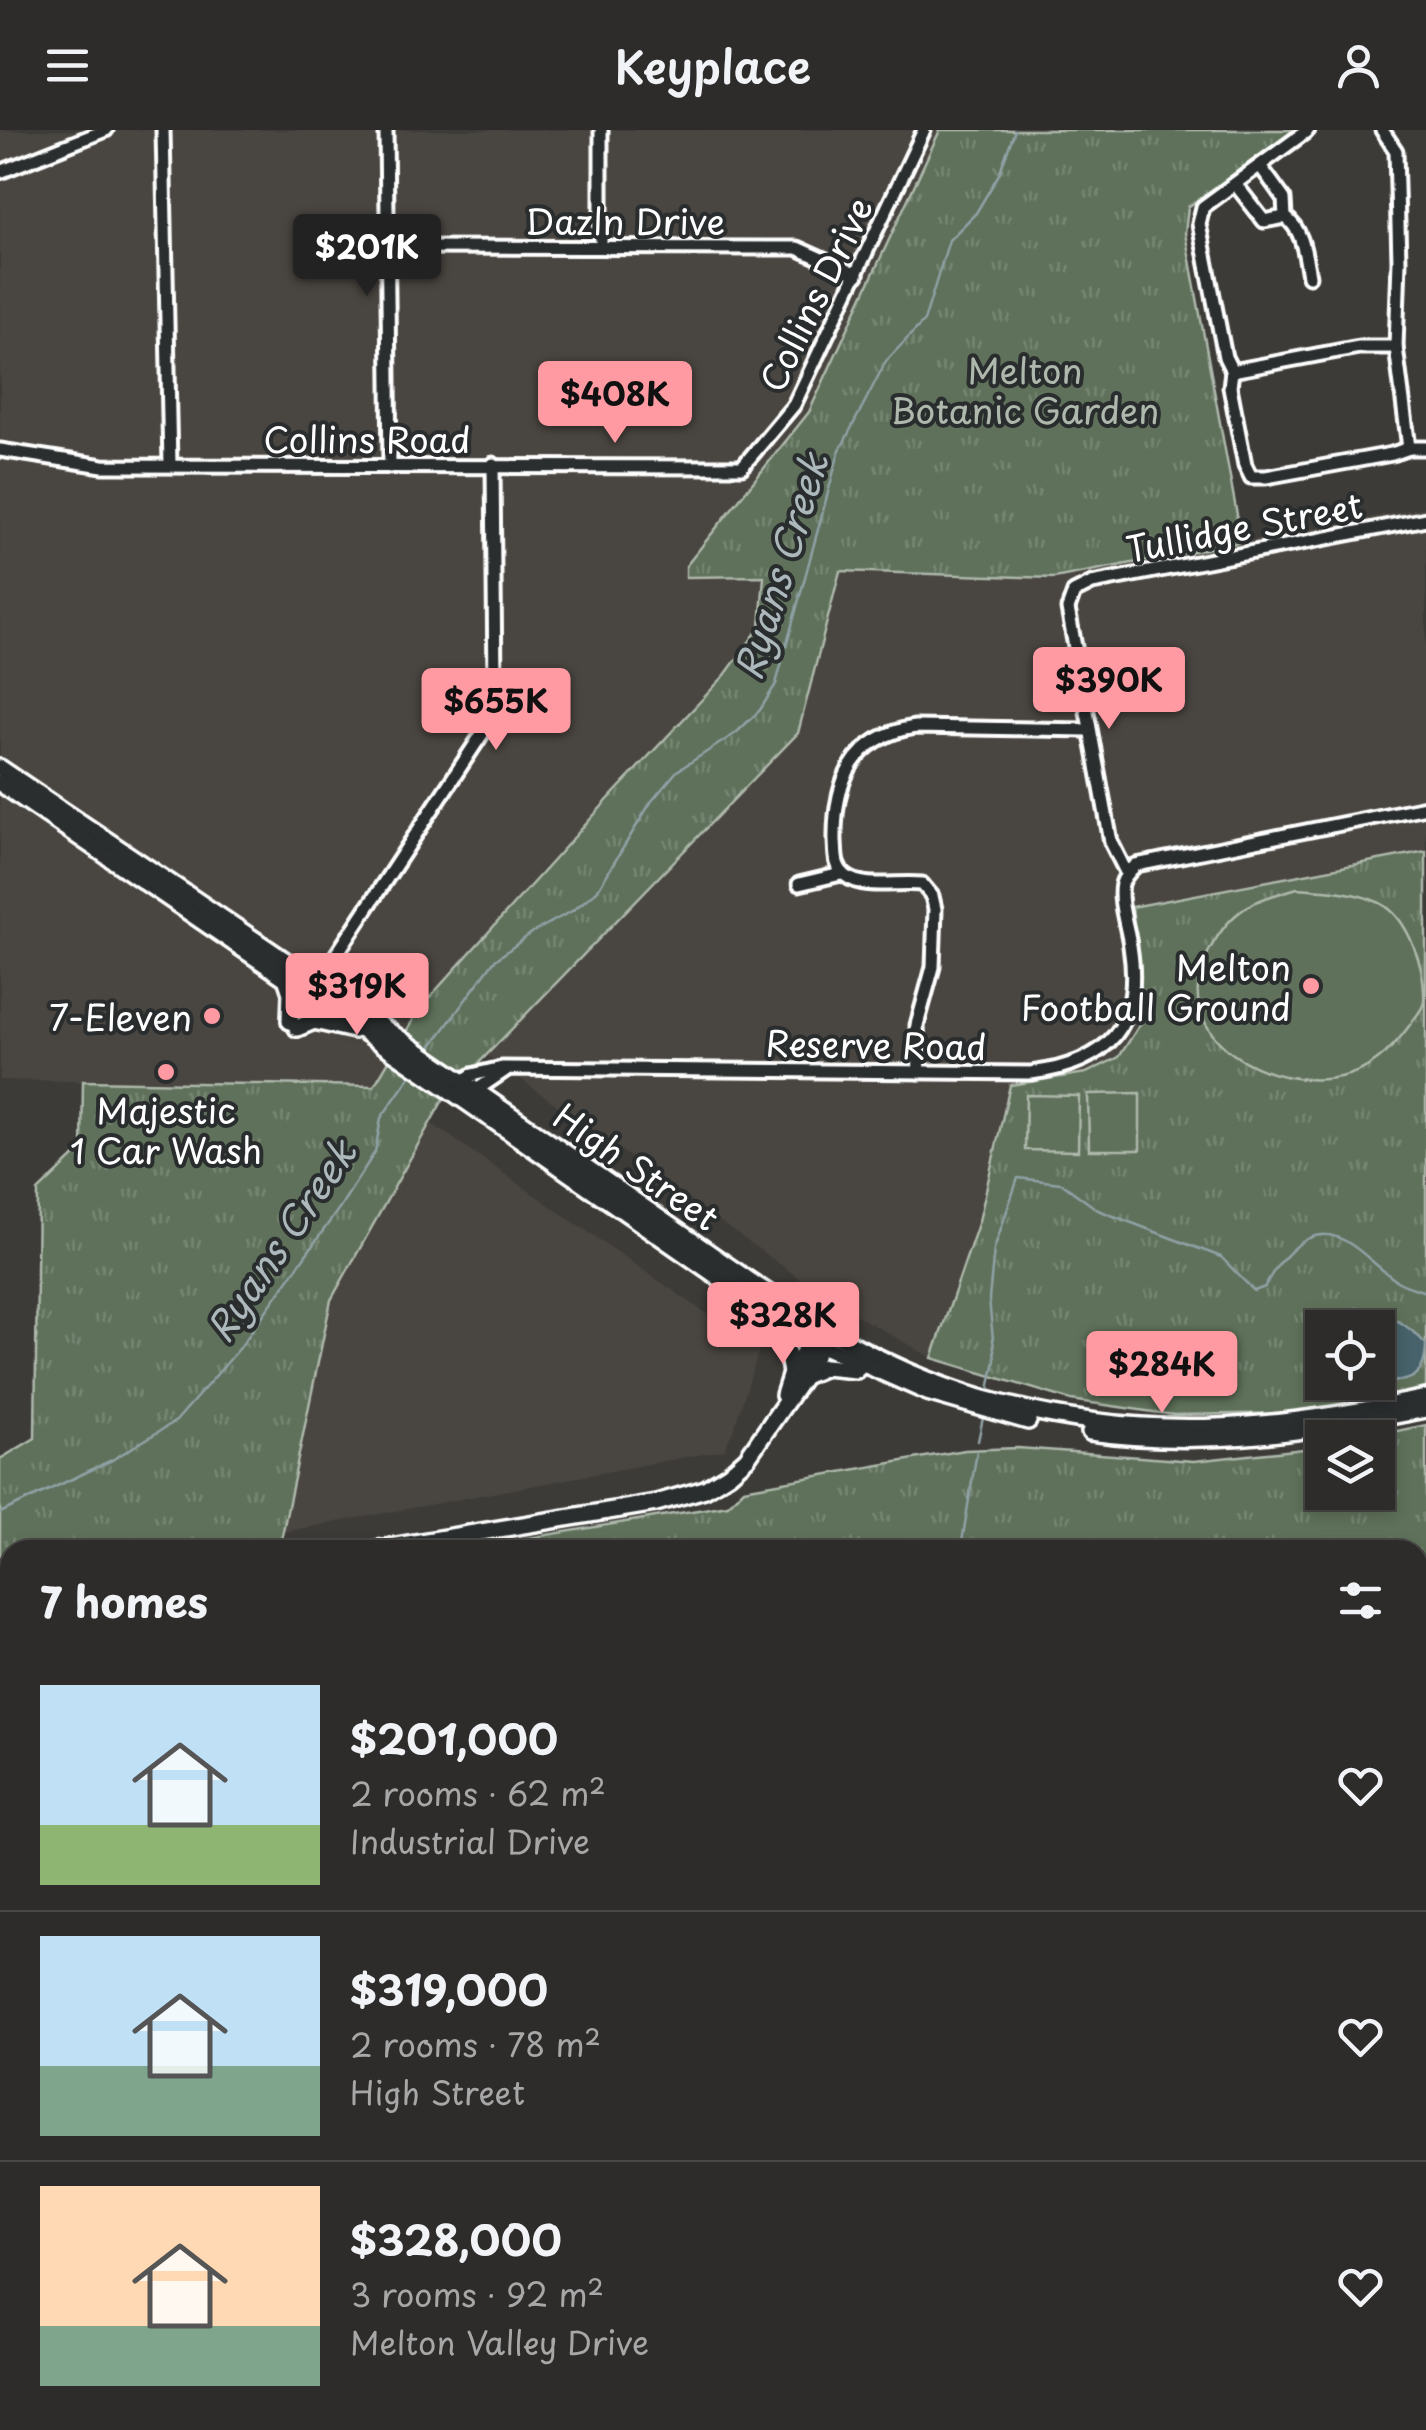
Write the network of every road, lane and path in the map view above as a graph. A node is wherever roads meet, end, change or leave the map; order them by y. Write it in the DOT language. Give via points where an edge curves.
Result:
graph roads {
  1 [pos="106,130"];
  2 [pos="163,130"];
  3 [pos="386,130"];
  4 [pos="602,130"];
  5 [pos="924,130"];
  6 [pos="1308,130"];
  7 [pos="1382,130"];
  8 [pos="1261,167"];
  9 [pos="0,172"];
  10 [pos="1236,185"];
  11 [pos="1285,217"];
  12 [pos="387,247"];
  13 [pos="602,247"];
  14 [pos="857,276"];
  15 [pos="1309,276"];
  16 [pos="1396,347"];
  17 [pos="1232,371"];
  18 [pos="1409,448"];
  19 [pos="1426,448"];
  20 [pos="0,450"];
  21 [pos="494,464"];
  22 [pos="170,465"];
  23 [pos="390,467"];
  24 [pos="736,468"];
  25 [pos="1426,519"];
  26 [pos="1088,730"];
  27 [pos="0,768"];
  28 [pos="0,783"];
  29 [pos="1426,807"];
  30 [pos="842,874"];
  31 [pos="1127,874"];
  32 [pos="799,884"];
  33 [pos="286,978"];
  34 [pos="314,989"];
  35 [pos="368,1034"];
  36 [pos="422,1063"];
  37 [pos="918,1072"];
  38 [pos="463,1091"];
  39 [pos="782,1323"];
  40 [pos="816,1338"];
  41 [pos="797,1375"];
  42 [pos="913,1386"];
  43 [pos="1426,1398"];
  44 [pos="978,1403"];
  45 [pos="1426,1409"];
  46 [pos="1002,1410"];
  47 [pos="428,1540"];
  1 -- 9 [label="street"];
  2 -- 22 [label="street"];
  3 -- 12 [label="street"];
  4 -- 13 [label="street"];
  5 -- 14 [label="street, Collins Drive"];
  6 -- 8 [label="street"];
  7 -- 16 [label="street" via="1396,151"];
  8 -- 10 [label="street"];
  8 -- 11 [label="street" via="1284,199"];
  10 -- 11 [label="street" via="1264,221"];
  10 -- 17 [label="street" via="1203,207 1199,224"];
  11 -- 15 [label="street" via="1298,231"];
  12 -- 13 [label="street, Dazln Drive"];
  12 -- 23 [label="street"];
  13 -- 14 [label="street, Dazln Drive" via="797,248"];
  14 -- 24 [label="street, Collins Drive" via="794,405"];
  16 -- 17 [label="street" via="1359,347"];
  16 -- 18 [label="street"];
  17 -- 18 [label="street" via="1251,477"];
  18 -- 19 [label="street"];
  20 -- 22 [label="street, Collins Road" via="103,466"];
  21 -- 23 [label="street, Collins Road"];
  21 -- 24 [label="street, Collins Road"];
  21 -- 34 [label="street" via="495,687 486,728"];
  22 -- 23 [label="street, Collins Road"];
  25 -- 26 [label="street, Tullidge Street" via="1092,582 1074,592 1068,609"];
  26 -- 30 [label="street" via="892,731 868,746 840,786 836,861"];
  26 -- 31 [label="street" via="1110,842"];
  27 -- 34 [label="main road, High Street"];
  28 -- 33 [label="main road, High Street"];
  29 -- 31 [label="street" via="1153,860"];
  30 -- 32 [label="street"];
  30 -- 37 [label="street" via="856,882 922,884 932,896 933,967 917,1026"];
  31 -- 37 [label="street, Reserve Road" via="1122,895 1135,986 1109,1043 1055,1070"];
  33 -- 34 [label="main road, High Street"];
  33 -- 35 [label="main road" via="294,1024 318,1021"];
  34 -- 35 [label="main road, High Street"];
  34 -- 36 [label="main road, High Street"];
  35 -- 36 [label="main road, High Street"];
  36 -- 38 [label="main road, High Street"];
  37 -- 38 [label="street, Reserve Road" via="510,1068 476,1073"];
  38 -- 39 [label="main road, High Street"];
  38 -- 40 [label="main road, High Street"];
  39 -- 40 [label="main road, High Street"];
  39 -- 41 [label="main road"];
  40 -- 41 [label="main road"];
  40 -- 42 [label="main road, High Street"];
  40 -- 44 [label="main road, High Street"];
  41 -- 42 [label="main road" via="838,1366"];
  41 -- 47 [label="main road" via="746,1458 719,1482 694,1493"];
  42 -- 44 [label="main road, High Street"];
  43 -- 46 [label="main road, High Street" via="1300,1422 1173,1429"];
  44 -- 46 [label="main road, High Street"];
  45 -- 46 [label="main road, High Street" via="1323,1430 1200,1439 1114,1435"];
}
